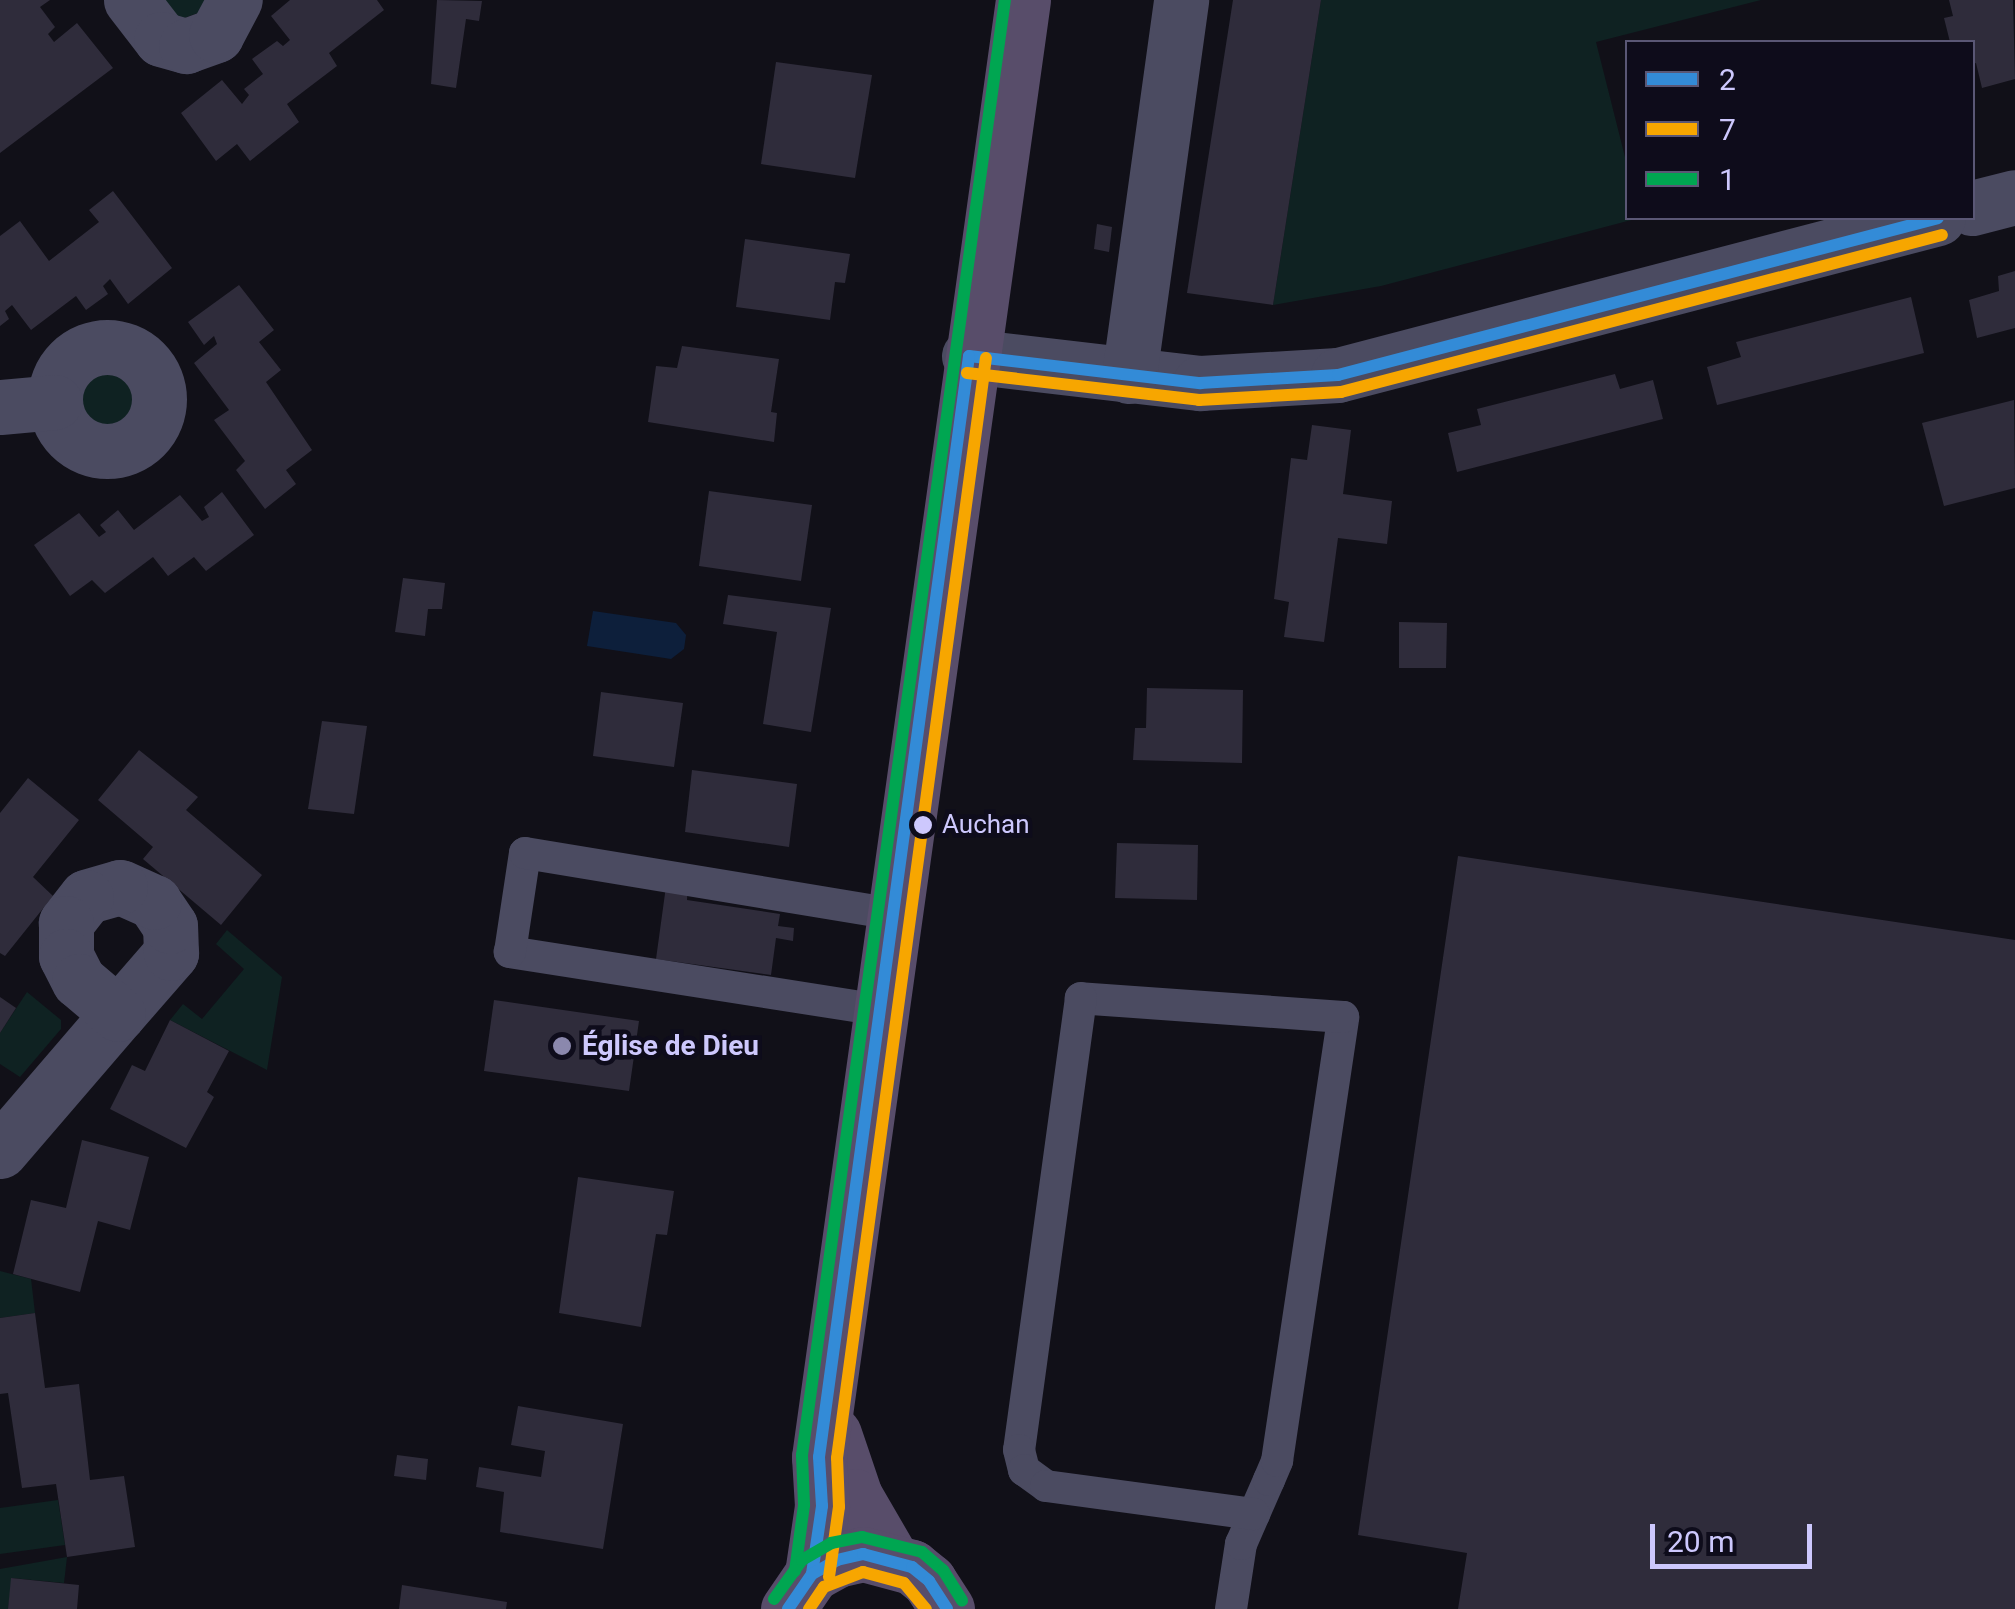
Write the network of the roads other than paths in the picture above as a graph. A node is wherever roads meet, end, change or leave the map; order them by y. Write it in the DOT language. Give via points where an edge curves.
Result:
graph roads {
  1 [pos="131,0"];
  2 [pos="235,0"];
  3 [pos="1022,0"];
  4 [pos="1181,0"];
  5 [pos="2015,197"];
  6 [pos="1975,207"];
  7 [pos="1930,220"];
  8 [pos="969,356"];
  9 [pos="1128,376"];
  10 [pos="55,402"];
  11 [pos="0,407"];
  12 [pos="892,914"];
  13 [pos="880,1010"];
  14 [pos="118,1014"];
  15 [pos="0,1151"];
  16 [pos="828,1413"];
  17 [pos="1254,1514"];
  18 [pos="891,1558"];
  19 [pos="800,1591"];
  20 [pos="947,1609"];
  21 [pos="1231,1609"];
  1 -- 2 [label="street" via="162,39 186,46 216,35"];
  3 -- 8 [label="main road"];
  4 -- 9 [label="street"];
  5 -- 6 [label="street"];
  7 -- 9 [label="street" via="1338,376 1200,383"];
  8 -- 9 [label="street"];
  8 -- 12 [label="main road"];
  10 -- 11 [label="street"];
  12 -- 13 [label="main road"];
  12 -- 13 [label="lane" via="525,853 510,952"];
  13 -- 16 [label="main road"];
  14 -- 15 [label="street"];
  16 -- 18 [label="main road" via="855,1496"];
  16 -- 19 [label="main road" via="819,1456 822,1506"];
  17 -- 17 [label="lane" via="1277,1461 1343,1017 1081,998 1019,1450 1024,1470 1046,1486"];
  17 -- 21 [label="lane" via="1241,1544"];
  18 -- 19 [label="main road" via="837,1560"];
  18 -- 20 [label="main road" via="930,1581"];
}
